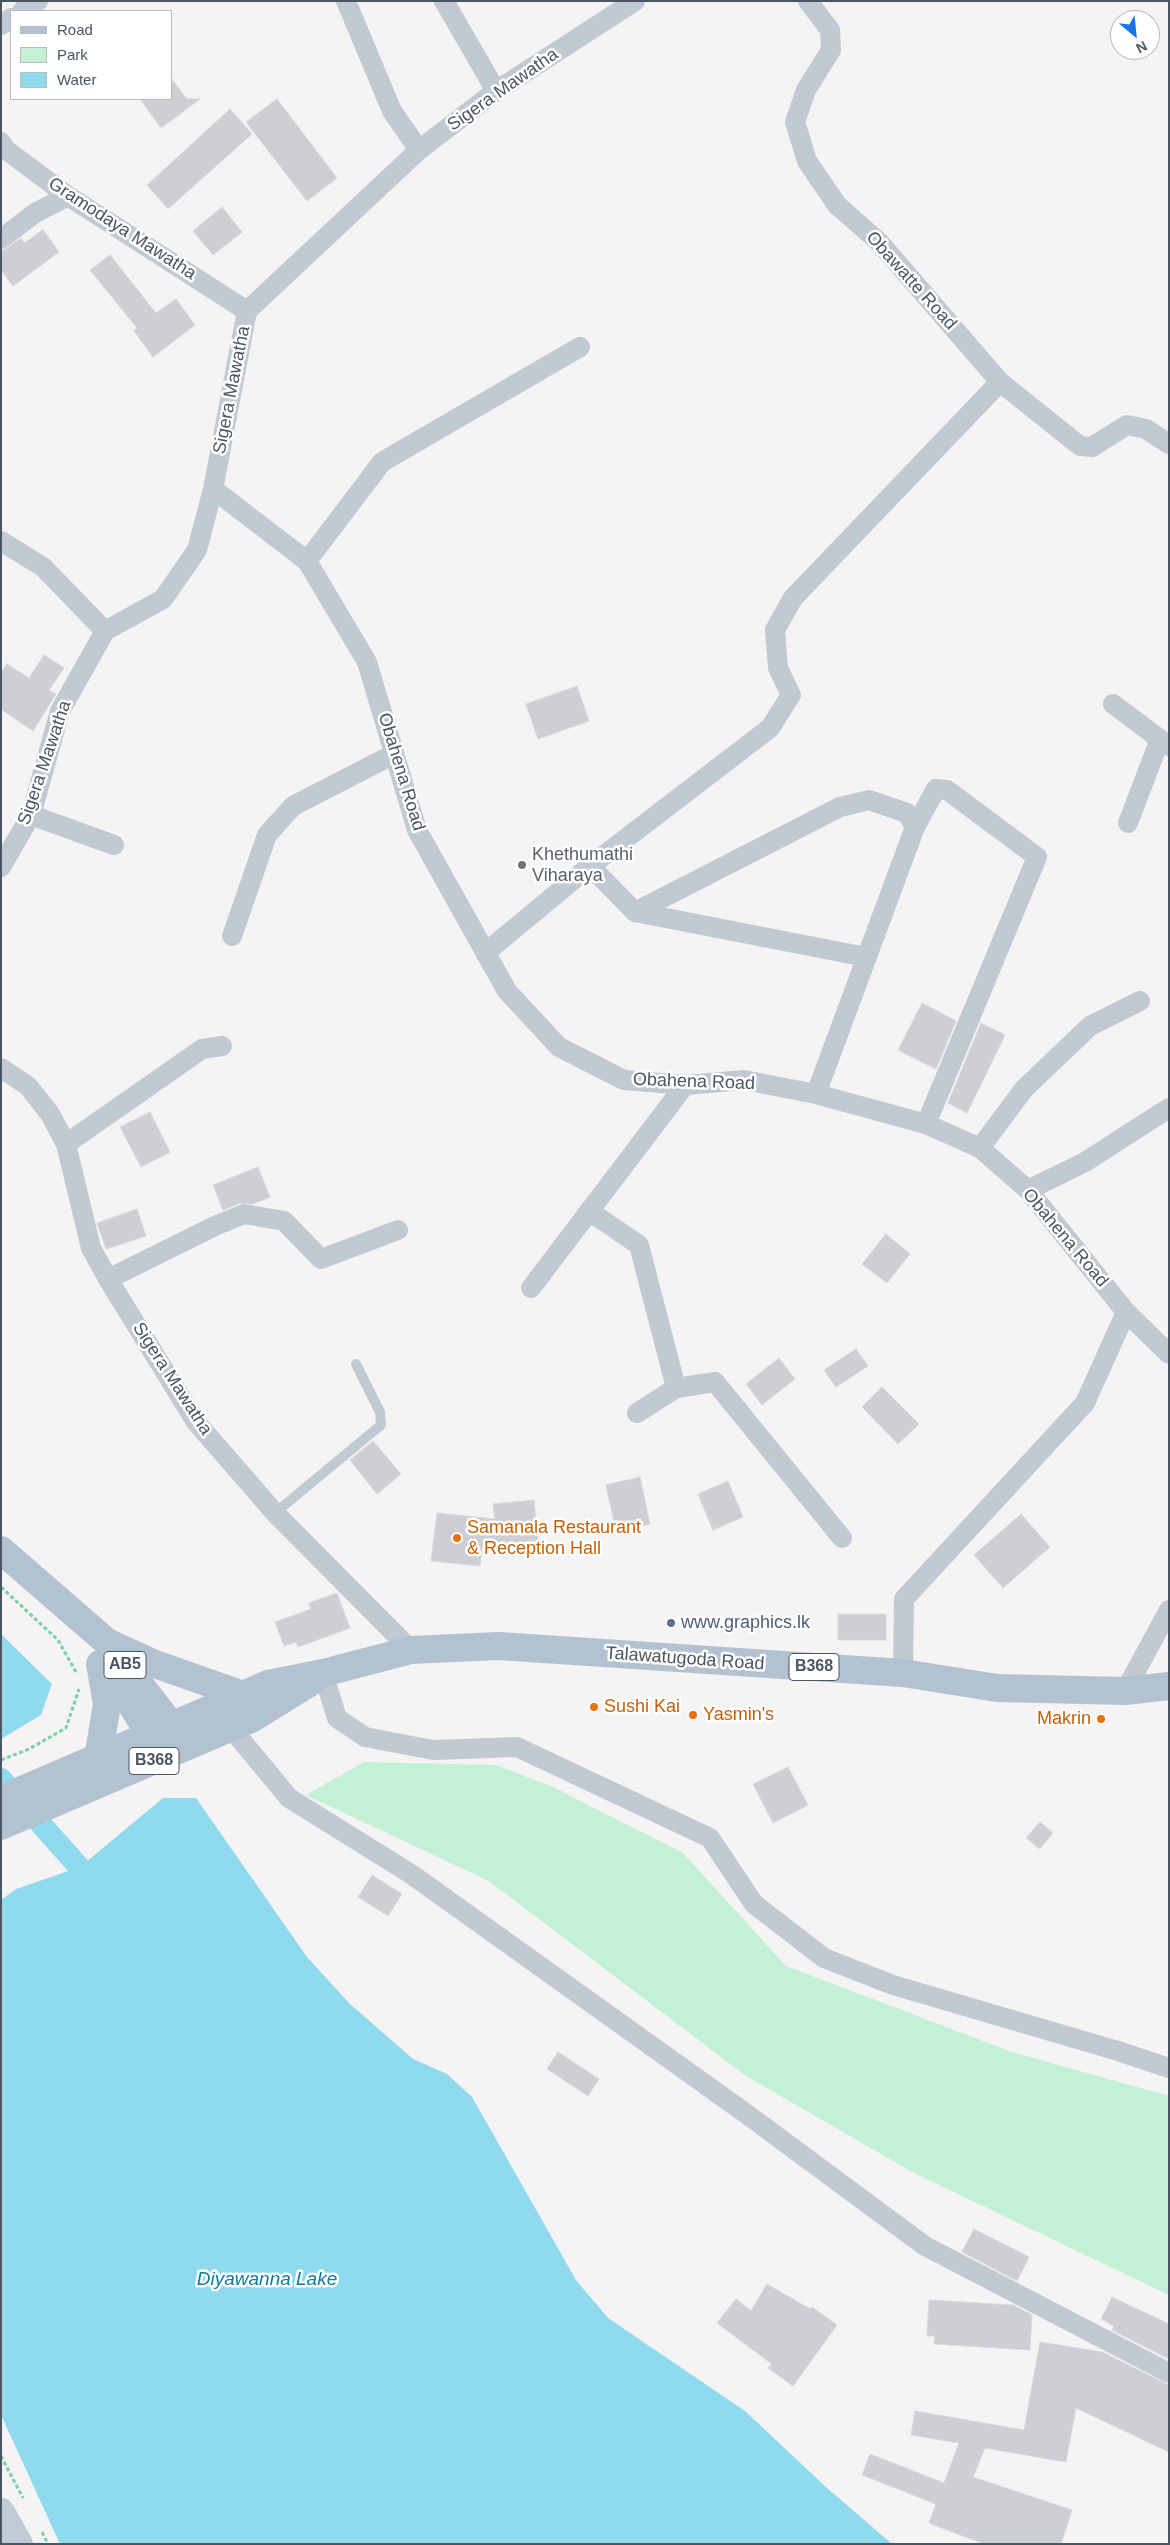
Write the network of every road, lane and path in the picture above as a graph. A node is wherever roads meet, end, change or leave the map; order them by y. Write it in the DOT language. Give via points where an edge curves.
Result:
graph roads {
  1 [pos="38,1"];
  2 [pos="346,1"];
  3 [pos="444,1"];
  4 [pos="635,1"];
  5 [pos="808,1"];
  6 [pos="609,9"];
  7 [pos="24,10"];
  8 [pos="496,91"];
  9 [pos="1,142"];
  10 [pos="420,150"];
  11 [pos="68,196"];
  12 [pos="1,239"];
  13 [pos="247,311"];
  14 [pos="580,347"];
  15 [pos="1000,382"];
  16 [pos="1169,444"];
  17 [pos="213,489"];
  18 [pos="1,541"];
  19 [pos="307,561"];
  20 [pos="105,631"];
  21 [pos="1113,704"];
  22 [pos="1164,742"];
  23 [pos="394,754"];
  24 [pos="31,815"];
  25 [pos="1128,823"];
  26 [pos="915,827"];
  27 [pos="114,845"];
  28 [pos="590,866"];
  29 [pos="1,867"];
  30 [pos="635,912"];
  31 [pos="232,936"];
  32 [pos="485,953"];
  33 [pos="866,957"];
  34 [pos="1140,1000"];
  35 [pos="222,1046"];
  36 [pos="1,1068"];
  37 [pos="685,1085"];
  38 [pos="816,1094"];
  39 [pos="1169,1108"];
  40 [pos="926,1124"];
  41 [pos="66,1144"];
  42 [pos="980,1148"];
  43 [pos="1028,1190"];
  44 [pos="590,1211"];
  45 [pos="398,1230"];
  46 [pos="108,1279"];
  47 [pos="531,1288"];
  48 [pos="1126,1312"];
  49 [pos="1169,1354"];
  50 [pos="356,1364"];
  51 [pos="676,1388"];
  52 [pos="637,1413"];
  53 [pos="275,1513"];
  54 [pos="842,1538"];
  55 [pos="1,1550"];
  56 [pos="1,1587"];
  57 [pos="1169,1610"];
  58 [pos="102,1645"];
  59 [pos="411,1650"];
  60 [pos="77,1673"];
  61 [pos="323,1673"];
  62 [pos="903,1673"];
  63 [pos="82,1681"];
  64 [pos="1169,1686"];
  65 [pos="1125,1691"];
  66 [pos="243,1695"];
  67 [pos="231,1728"];
  68 [pos="168,1741"];
  69 [pos="98,1759"];
  70 [pos="1,1760"];
  71 [pos="53,1791"];
  72 [pos="1,1799"];
  73 [pos="1,1826"];
  74 [pos="1169,2068"];
  75 [pos="1169,2373"];
  76 [pos="1,2512"];
  77 [pos="32,2540"];
  78 [pos="48,2544"];
  1 -- 7 [label="street"];
  2 -- 10 [label="street" via="392,111"];
  3 -- 8 [label="street"];
  4 -- 6 [label="street, Sigera Mawatha"];
  5 -- 15 [label="street, Obawatte Road" via="830,30 831,50 806,90 796,122 807,161 837,205 880,243"];
  6 -- 8 [label="street, Sigera Mawatha"];
  8 -- 10 [label="street, Sigera Mawatha"];
  9 -- 11 [label="street, Gramodaya Mawatha" via="5,149"];
  10 -- 13 [label="street, Sigera Mawatha"];
  11 -- 12 [label="street" via="35,213"];
  11 -- 13 [label="street, Gramodaya Mawatha"];
  13 -- 17 [label="street, Sigera Mawatha"];
  14 -- 19 [label="street" via="382,462"];
  15 -- 16 [label="street, Obawatte Road" via="1080,446 1092,447 1127,425 1146,429"];
  15 -- 28 [label="street" via="793,598 774,630 778,668 791,695 770,728"];
  17 -- 19 [label="street, Obahena Road"];
  17 -- 20 [label="street, Sigera Mawatha" via="197,550 163,599"];
  18 -- 20 [label="street" via="43,567"];
  19 -- 23 [label="street, Obahena Road" via="367,662"];
  20 -- 24 [label="street, Sigera Mawatha" via="60,711"];
  21 -- 22 [label="street"];
  22 -- 25 [label="street"];
  23 -- 31 [label="street" via="293,806 267,835"];
  23 -- 32 [label="street, Obahena Road" via="417,830"];
  24 -- 27 [label="street"];
  24 -- 29 [label="street, Sigera Mawatha"];
  26 -- 30 [label="street" via="907,813 869,800 840,807"];
  26 -- 33 [label="street"];
  26 -- 40 [label="street" via="936,789 947,790 1037,858"];
  28 -- 30 [label="street"];
  28 -- 32 [label="street"];
  30 -- 33 [label="street"];
  32 -- 37 [label="street, Obahena Road" via="507,991 559,1047 624,1080"];
  33 -- 38 [label="street"];
  34 -- 42 [label="street" via="1090,1026 1024,1089"];
  35 -- 41 [label="street" via="202,1049"];
  36 -- 41 [label="street, Sigera Mawatha" via="28,1086 50,1114"];
  37 -- 38 [label="street, Obahena Road" via="744,1080"];
  37 -- 44 [label="street"];
  38 -- 40 [label="street, Obahena Road"];
  39 -- 43 [label="street" via="1085,1162"];
  40 -- 42 [label="street, Obahena Road"];
  41 -- 46 [label="street, Sigera Mawatha" via="91,1248"];
  42 -- 43 [label="street, Obahena Road"];
  43 -- 48 [label="street, Obahena Road"];
  44 -- 47 [label="street"];
  44 -- 51 [label="street" via="638,1245"];
  45 -- 46 [label="street" via="321,1259 284,1221 244,1214"];
  46 -- 53 [label="street, Sigera Mawatha" via="196,1422"];
  48 -- 49 [label="street, Obahena Road"];
  48 -- 62 [label="street" via="1085,1403 904,1599"];
  50 -- 53 [label="lane" via="380,1412 381,1425"];
  51 -- 52 [label="street"];
  51 -- 54 [label="street" via="715,1382"];
  53 -- 59 [label="street, Sigera Mawatha"];
  55 -- 58 [label="main road, AB5" via="70,1610"];
  56 -- 60 [label="path" via="58,1640"];
  57 -- 65 [label="street"];
  58 -- 66 [label="main road, AB5"];
  58 -- 68 [label="main road, AB5"];
  58 -- 69 [label="main road, AB5" via="107,1704"];
  59 -- 61 [label="main road, Talawatugoda Road / B368"];
  59 -- 62 [label="main road, Talawatugoda Road / B368" via="499,1646"];
  61 -- 66 [label="main road, Talawatugoda Road / B368" via="268,1684"];
  61 -- 67 [label="main road, Talawatugoda Road / B368" via="279,1703"];
  61 -- 74 [label="street" via="337,1718 365,1737 433,1750 517,1747 710,1838 754,1904 824,1958 893,1985 1118,2050"];
  62 -- 65 [label="main road, Talawatugoda Road / B368" via="998,1688"];
  63 -- 70 [label="path" via="66,1728"];
  64 -- 65 [label="main road, Talawatugoda Road / B368"];
  66 -- 68 [label="main road, Talawatugoda Road / B368"];
  67 -- 68 [label="main road, Talawatugoda Road / B368"];
  67 -- 75 [label="street" via="288,1798 419,1880 925,2246"];
  68 -- 69 [label="main road, Talawatugoda Road / B368"];
  68 -- 71 [label="main road, Talawatugoda Road / B368"];
  69 -- 71 [label="main road, Talawatugoda Road / B368"];
  71 -- 72 [label="main road, Talawatugoda Road / B368"];
  71 -- 73 [label="main road, Talawatugoda Road / B368"];
  76 -- 77 [label="main road"];
  77 -- 78 [label="path"];
}
